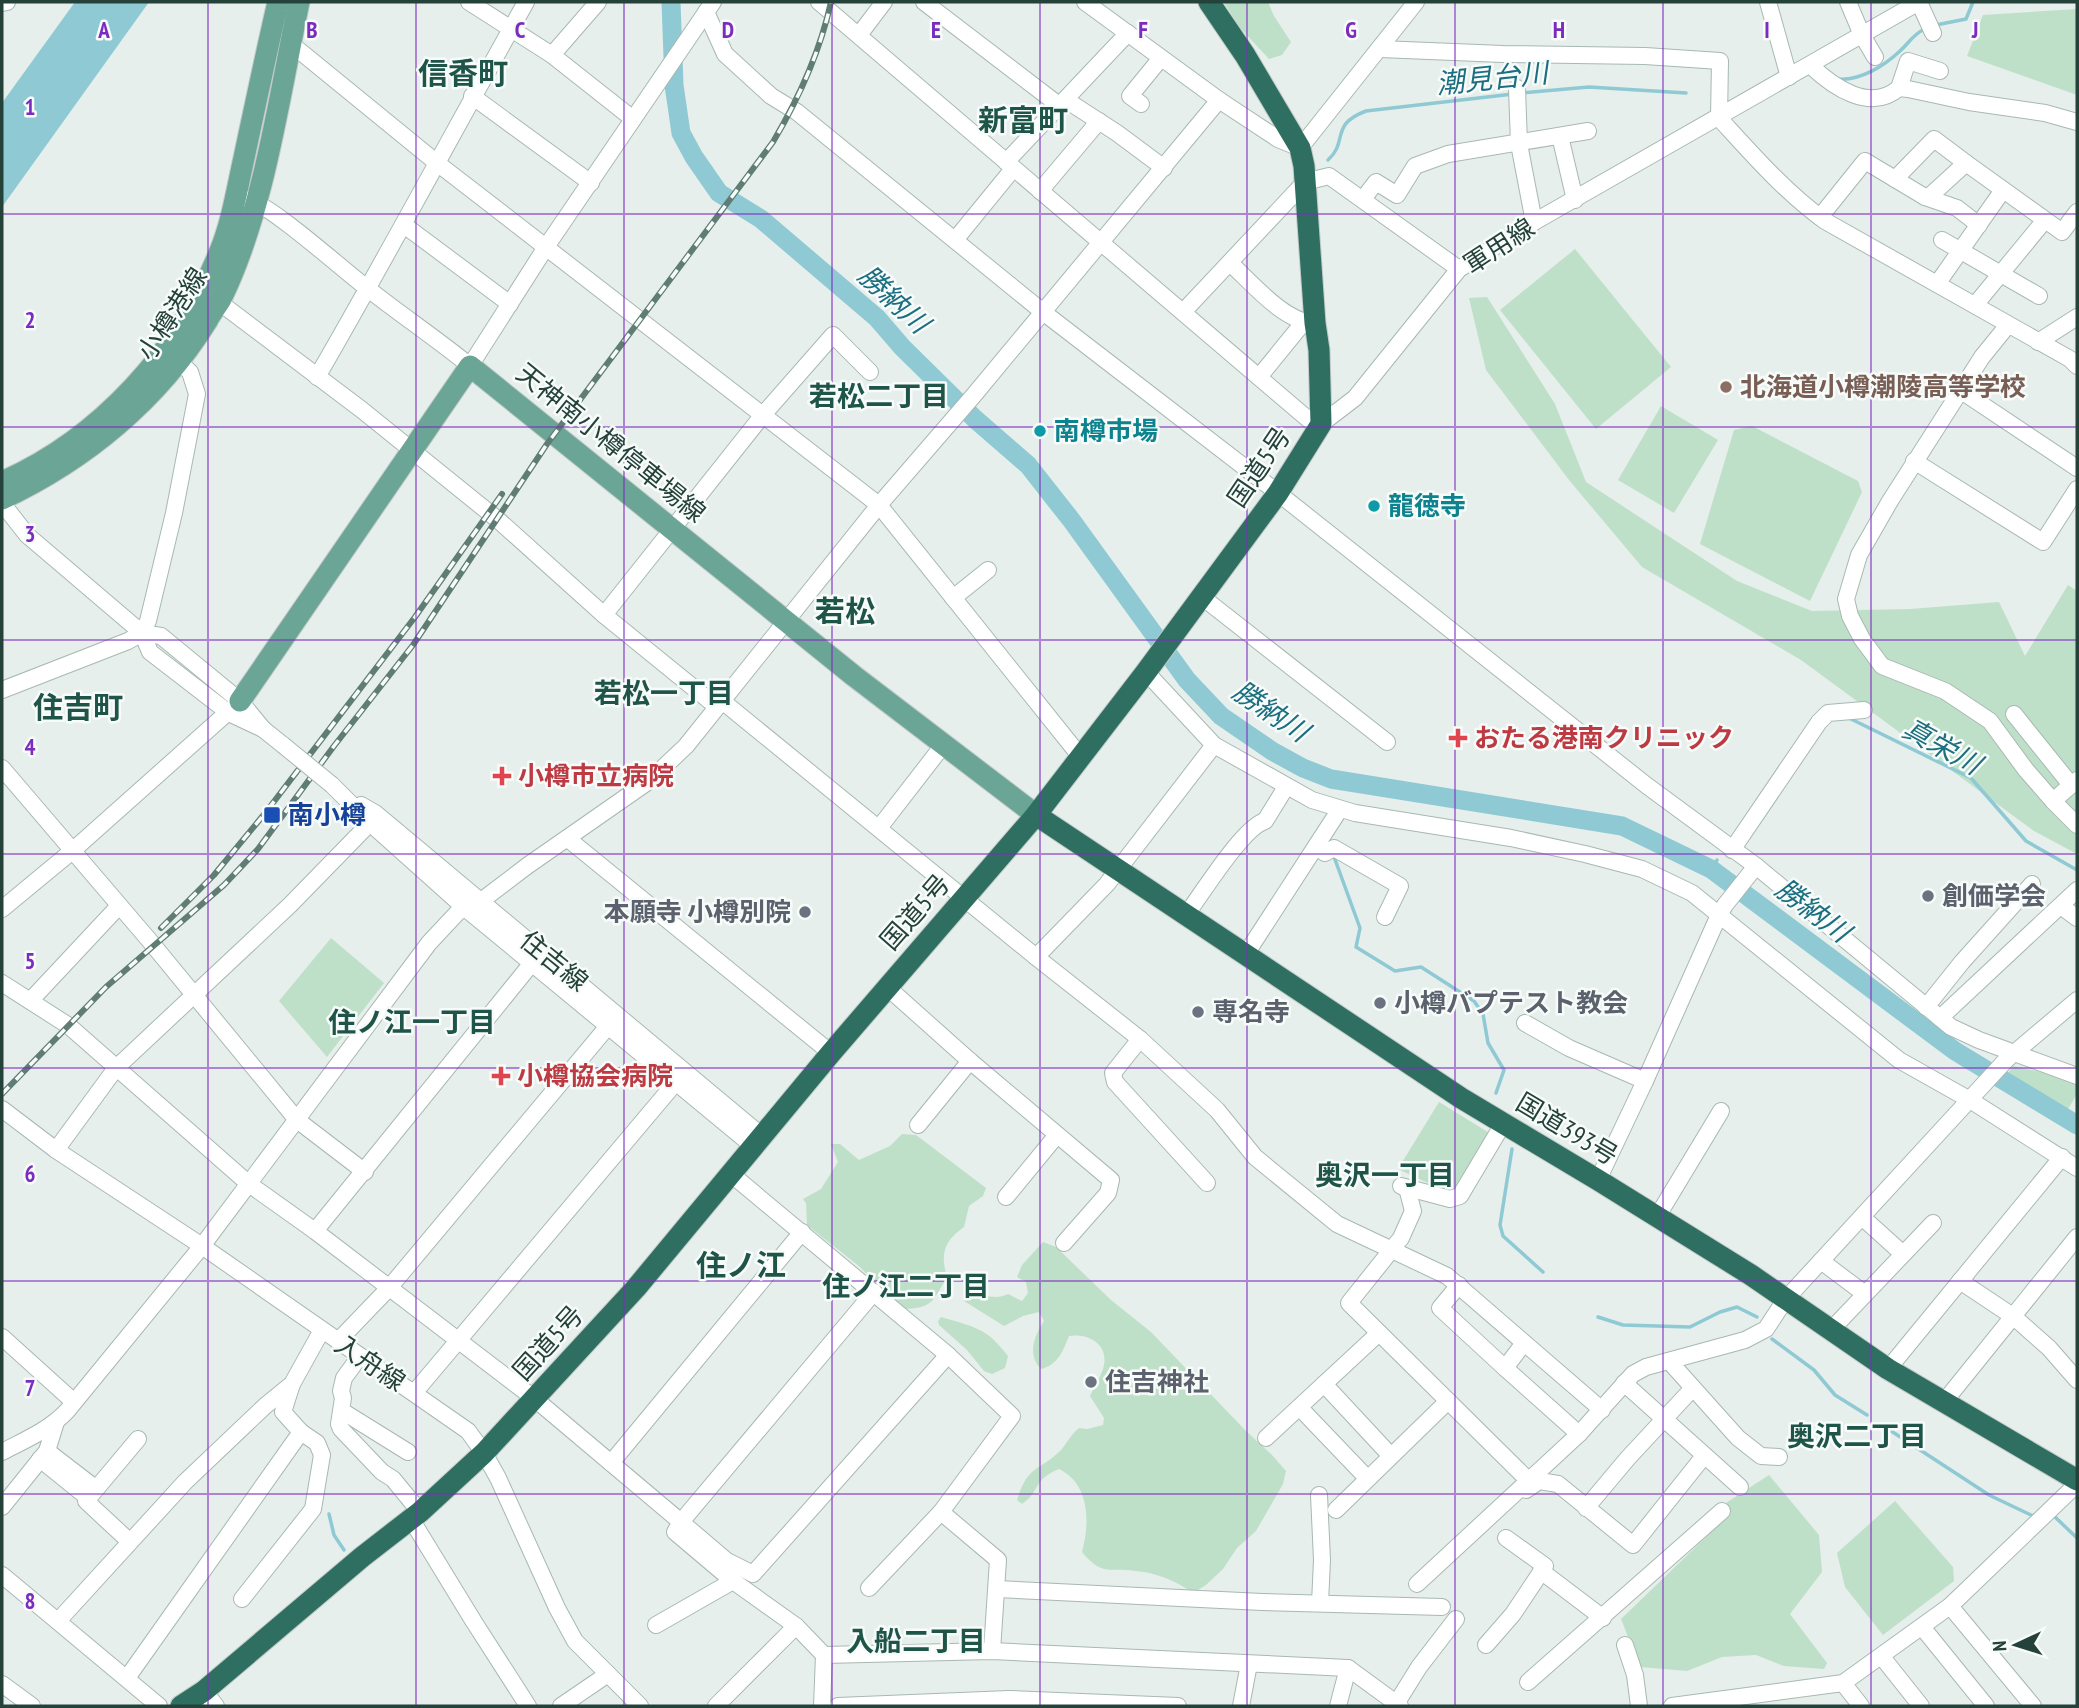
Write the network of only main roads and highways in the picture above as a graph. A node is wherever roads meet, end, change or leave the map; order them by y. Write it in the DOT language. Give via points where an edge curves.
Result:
graph roads {
  1 [pos="278,2"];
  2 [pos="299,2"];
  3 [pos="1209,2"];
  4 [pos="245,199"];
  5 [pos="173,355"];
  6 [pos="2,482"];
  7 [pos="2,501"];
  8 [pos="234,707"];
  9 [pos="1035,815"];
  10 [pos="2077,1482"];
  11 [pos="210,1698"];
  12 [pos="181,1706"];
  1 -- 4 [label="main road, 小樽港線"];
  2 -- 4 [label="main road, 小樽港線" via="270,146"];
  3 -- 9 [label="highway, 国道5号" via="1300,148 1306,182 1309,323 1320,350 1321,424 1278,493 1202,597"];
  4 -- 5 [label="main road, 小樽港線"];
  4 -- 5 [label="main road, 小樽港線" via="242,244 219,302"];
  5 -- 6 [label="main road, 小樽港線" via="90,427 44,461"];
  5 -- 7 [label="main road, 小樽港線" via="157,387 87,451"];
  8 -- 9 [label="main road, 天神南小樽停車場線" via="470,366 854,676"];
  9 -- 10 [label="highway, 国道393号" via="1503,1124 1751,1275 1888,1369"];
  9 -- 11 [label="highway, 国道5号" via="636,1288 535,1399 484,1453 362,1557"];
  11 -- 12 [label="highway, 国道5号"];
}
